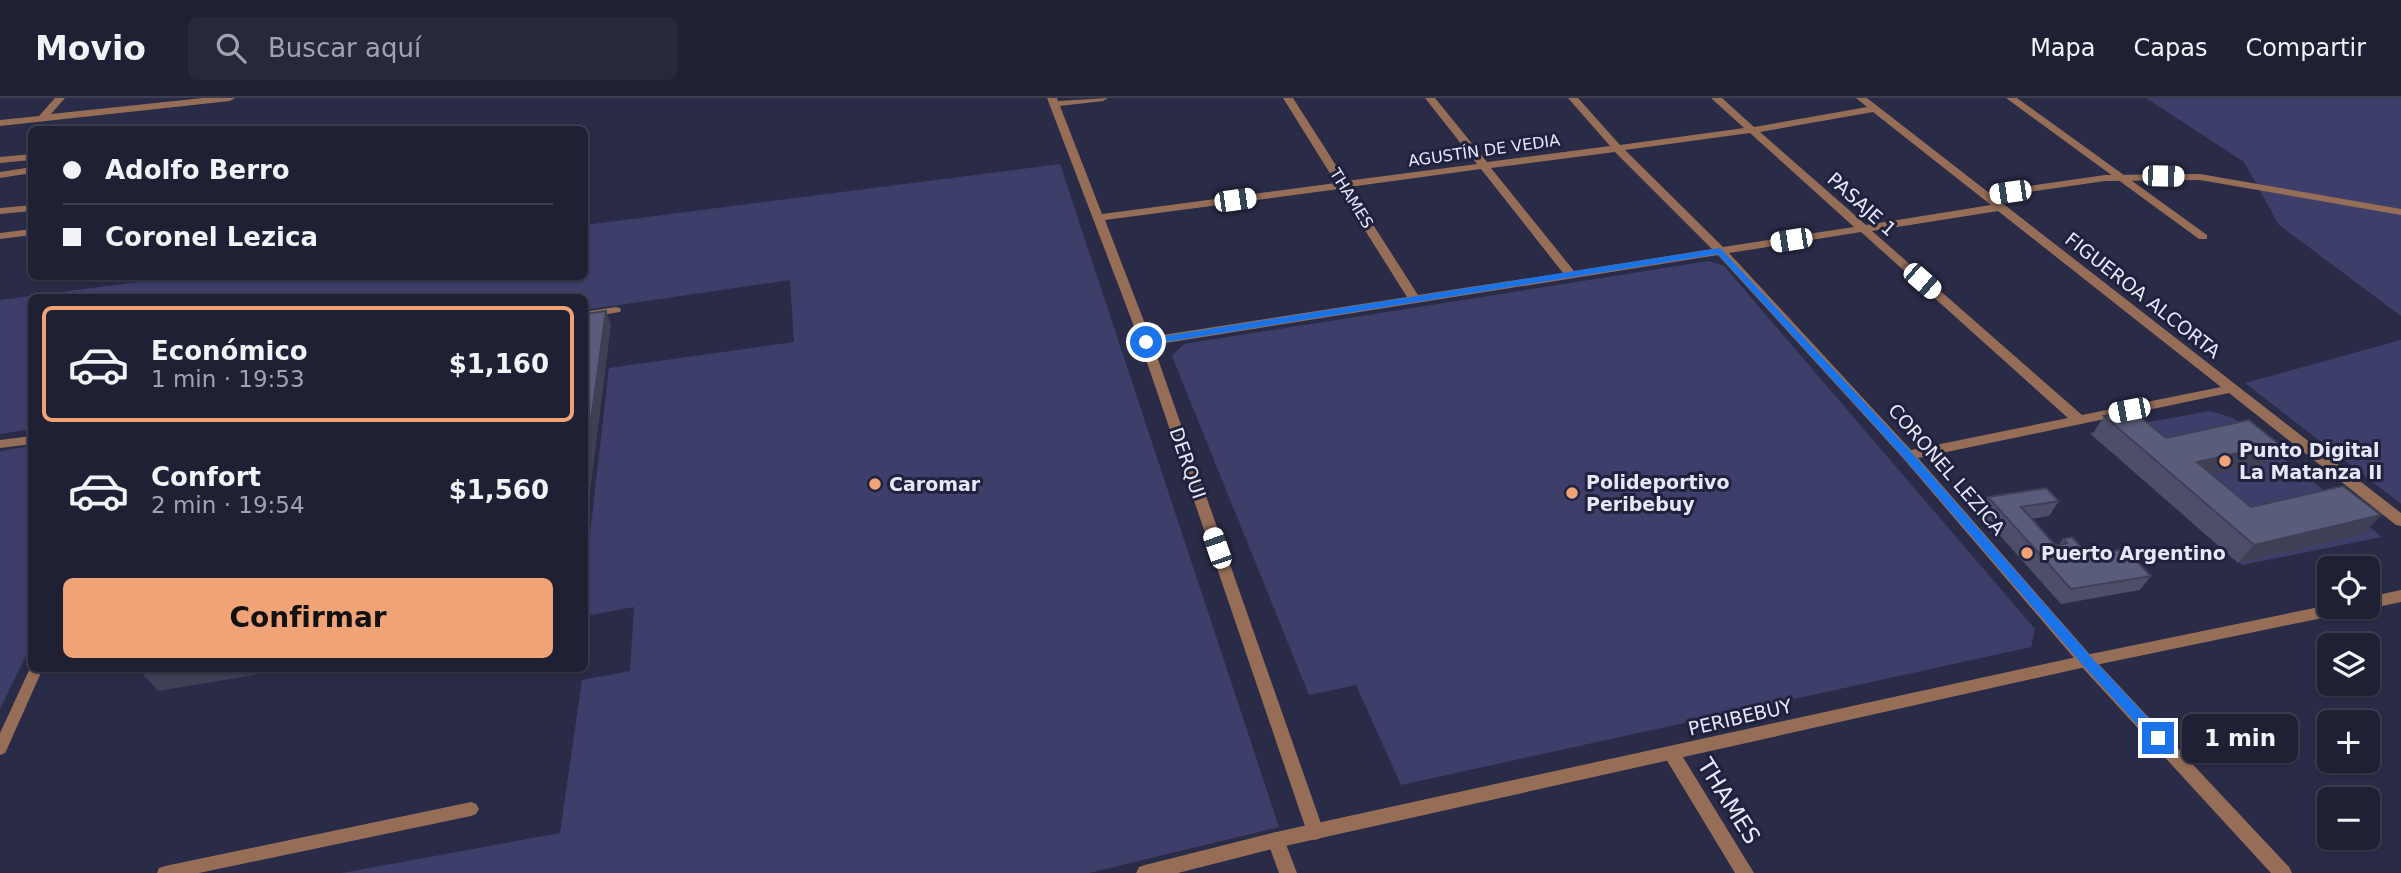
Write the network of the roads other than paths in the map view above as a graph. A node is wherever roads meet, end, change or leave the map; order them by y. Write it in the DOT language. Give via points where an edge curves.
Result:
graph roads {
  1 [pos="60,98"];
  2 [pos="230,98"];
  3 [pos="1103,98"];
  4 [pos="1288,98"];
  5 [pos="1430,98"];
  6 [pos="1573,98"];
  7 [pos="1716,98"];
  8 [pos="1861,98"];
  9 [pos="2011,98"];
  10 [pos="1053,101"];
  11 [pos="1875,109"];
  12 [pos="42,119"];
  13 [pos="0,123"];
  14 [pos="1752,130"];
  15 [pos="1617,148"];
  16 [pos="28,157"];
  17 [pos="0,160"];
  18 [pos="1485,167"];
  19 [pos="28,171"];
  20 [pos="0,175"];
  21 [pos="2120,177"];
  22 [pos="1345,185"];
  23 [pos="1986,195"];
  24 [pos="2001,207"];
  25 [pos="28,208"];
  26 [pos="0,211"];
  27 [pos="2401,212"];
  28 [pos="1097,218"];
  29 [pos="1863,228"];
  30 [pos="28,232"];
  31 [pos="0,236"];
  32 [pos="2203,237"];
  33 [pos="1720,251"];
  34 [pos="1571,275"];
  35 [pos="1415,299"];
  36 [pos="616,310"];
  37 [pos="588,314"];
  38 [pos="1146,342"];
  39 [pos="2230,389"];
  40 [pos="2078,420"];
  41 [pos="28,440"];
  42 [pos="0,444"];
  43 [pos="1908,455"];
  44 [pos="2401,521"];
  45 [pos="2401,596"];
  46 [pos="2380,600"];
  47 [pos="2317,613"];
  48 [pos="2086,661"];
  49 [pos="34,672"];
  50 [pos="0,749"];
  51 [pos="1672,754"];
  52 [pos="471,809"];
  53 [pos="1315,832"];
  54 [pos="1276,840"];
  55 [pos="165,873"];
  56 [pos="1144,873"];
  57 [pos="1288,873"];
  58 [pos="1745,873"];
  59 [pos="2283,873"];
  1 -- 12 [label="street"];
  2 -- 12 [label="street"];
  3 -- 10 [label="street"];
  4 -- 22 [label="street, THAMES"];
  5 -- 18 [label="street"];
  6 -- 15 [label="street, CORONEL LEZICA"];
  7 -- 14 [label="street, PASAJE 1"];
  8 -- 11 [label="street, FIGUEROA ALCORTA"];
  9 -- 21 [label="street"];
  10 -- 28 [label="street, DERQUI"];
  11 -- 14 [label="street, AGUSTÍN DE VEDIA"];
  11 -- 23 [label="street, FIGUEROA ALCORTA"];
  12 -- 13 [label="street"];
  14 -- 15 [label="street, AGUSTÍN DE VEDIA"];
  14 -- 29 [label="street, PASAJE 1"];
  15 -- 18 [label="street, AGUSTÍN DE VEDIA"];
  15 -- 33 [label="street, CORONEL LEZICA"];
  16 -- 17 [label="lane"];
  18 -- 22 [label="street, AGUSTÍN DE VEDIA"];
  18 -- 34 [label="street"];
  19 -- 20 [label="lane"];
  21 -- 23 [label="lane"];
  21 -- 27 [label="lane" via="2200,177"];
  21 -- 32 [label="street"];
  22 -- 28 [label="street, AGUSTÍN DE VEDIA"];
  22 -- 35 [label="street, THAMES"];
  23 -- 24 [label="street, FIGUEROA ALCORTA"];
  24 -- 29 [label="street"];
  24 -- 39 [label="street, FIGUEROA ALCORTA"];
  25 -- 26 [label="lane"];
  28 -- 38 [label="street, DERQUI"];
  29 -- 33 [label="street"];
  29 -- 40 [label="street, PASAJE 1"];
  30 -- 31 [label="lane"];
  33 -- 34 [label="street"];
  33 -- 43 [label="street, CORONEL LEZICA"];
  34 -- 35 [label="street"];
  35 -- 38 [label="street"];
  36 -- 37 [label="lane"];
  38 -- 53 [label="street, DERQUI"];
  39 -- 40 [label="street"];
  39 -- 44 [label="street, FIGUEROA ALCORTA"];
  40 -- 43 [label="street"];
  41 -- 42 [label="lane"];
  43 -- 48 [label="street, CORONEL LEZICA"];
  45 -- 46 [label="street"];
  47 -- 48 [label="street, PERIBEBUY"];
  48 -- 51 [label="street, PERIBEBUY"];
  48 -- 59 [label="street, CORONEL LEZICA"];
  49 -- 50 [label="lane"];
  51 -- 53 [label="street, PERIBEBUY"];
  51 -- 58 [label="street, THAMES"];
  52 -- 55 [label="lane"];
  53 -- 54 [label="street, PERIBEBUY"];
  54 -- 56 [label="street, PERIBEBUY"];
  54 -- 57 [label="street"];
}
